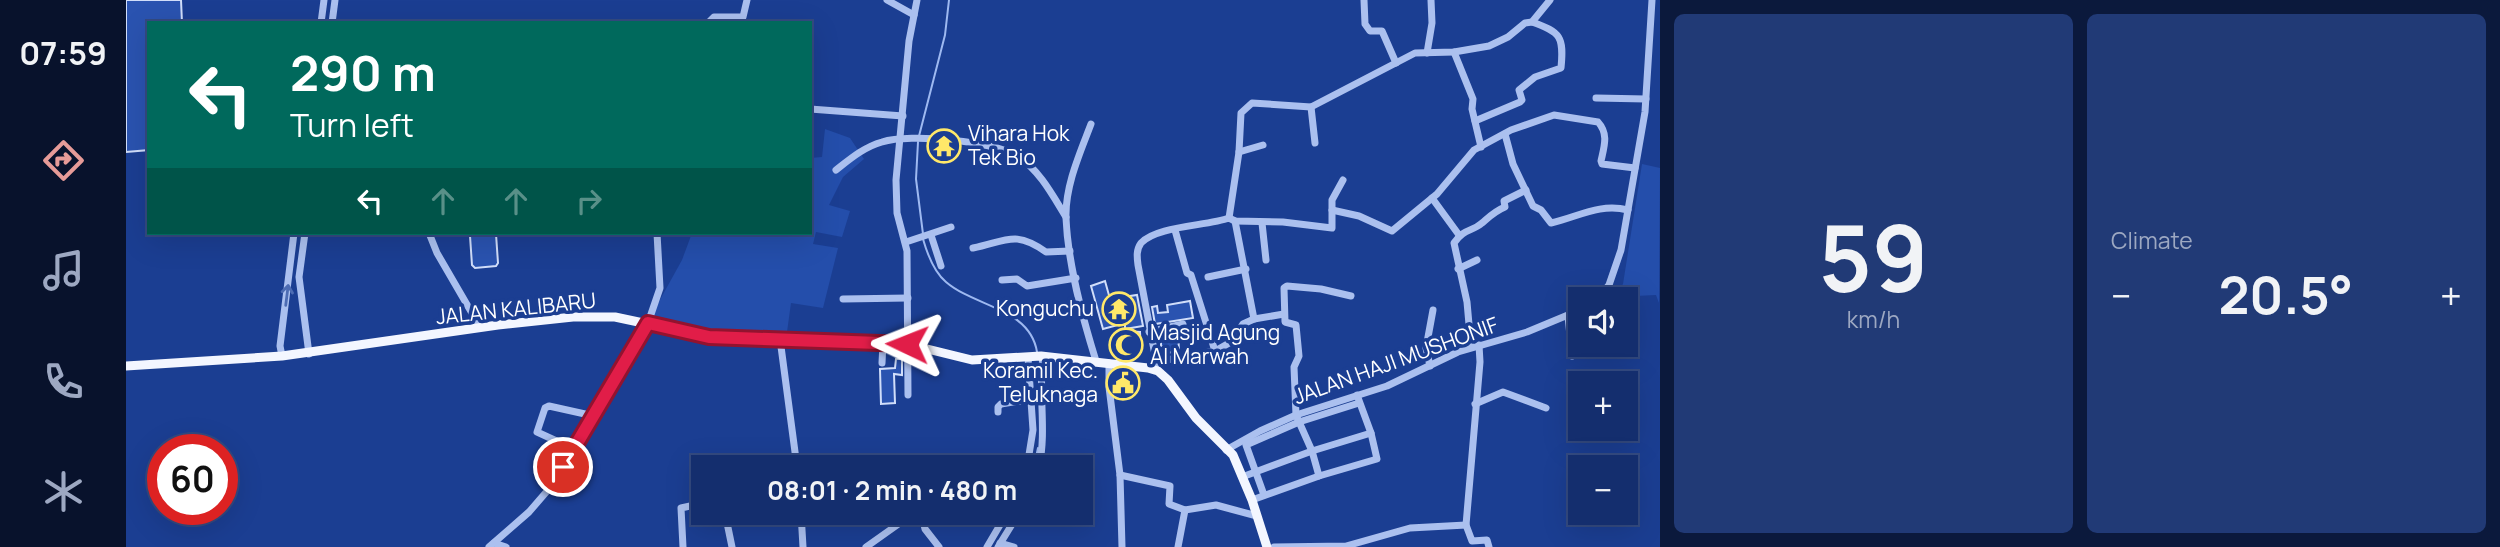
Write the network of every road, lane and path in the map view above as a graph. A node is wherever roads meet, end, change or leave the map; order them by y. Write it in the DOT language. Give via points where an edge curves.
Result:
graph roads {
  1 [pos="324,0"];
  2 [pos="335,0"];
  3 [pos="747,0"];
  4 [pos="887,0"];
  5 [pos="918,0"];
  6 [pos="1364,0"];
  7 [pos="1431,0"];
  8 [pos="1550,0"];
  9 [pos="1652,0"];
  10 [pos="914,15"];
  11 [pos="321,21"];
  12 [pos="332,21"];
  13 [pos="710,21"];
  14 [pos="1532,22"];
  15 [pos="1427,52"];
  16 [pos="1454,52"];
  17 [pos="1396,63"];
  18 [pos="1596,98"];
  19 [pos="1646,99"];
  20 [pos="1311,107"];
  21 [pos="812,109"];
  22 [pos="903,116"];
  23 [pos="1475,121"];
  24 [pos="1091,124"];
  25 [pos="1505,134"];
  26 [pos="902,139"];
  27 [pos="1315,143"];
  28 [pos="1263,145"];
  29 [pos="1481,147"];
  30 [pos="1239,152"];
  31 [pos="1635,168"];
  32 [pos="836,170"];
  33 [pos="1343,180"];
  34 [pos="1526,190"];
  35 [pos="1432,198"];
  36 [pos="1332,210"];
  37 [pos="1628,210"];
  38 [pos="1066,217"];
  39 [pos="1232,220"];
  40 [pos="1262,223"];
  41 [pos="951,227"];
  42 [pos="1175,230"];
  43 [pos="295,235"];
  44 [pos="305,235"];
  45 [pos="430,235"];
  46 [pos="657,235"];
  47 [pos="1459,235"];
  48 [pos="929,236"];
  49 [pos="906,242"];
  50 [pos="973,248"];
  51 [pos="1070,251"];
  52 [pos="1266,260"];
  53 [pos="1476,260"];
  54 [pos="941,265"];
  55 [pos="1246,269"];
  56 [pos="1458,269"];
  57 [pos="1209,277"];
  58 [pos="1076,278"];
  59 [pos="1002,280"];
  60 [pos="1607,287"];
  61 [pos="1351,296"];
  62 [pos="908,298"];
  63 [pos="843,299"];
  64 [pos="1433,310"];
  65 [pos="1284,314"];
  66 [pos="1568,316"];
  67 [pos="1254,318"];
  68 [pos="648,323"];
  69 [pos="1183,324"];
  70 [pos="480,327"];
  71 [pos="1149,332"];
  72 [pos="780,339"];
  73 [pos="883,343"];
  74 [pos="907,344"];
  75 [pos="1475,346"];
  76 [pos="1215,351"];
  77 [pos="309,354"];
  78 [pos="282,356"];
  79 [pos="1036,357"];
  80 [pos="1096,361"];
  81 [pos="881,362"];
  82 [pos="1109,363"];
  83 [pos="126,366"];
  84 [pos="1430,366"];
  85 [pos="1157,367"];
  86 [pos="908,394"];
  87 [pos="1032,399"];
  88 [pos="1358,399"];
  89 [pos="1475,404"];
  90 [pos="1546,408"];
  91 [pos="998,412"];
  92 [pos="594,416"];
  93 [pos="1297,419"];
  94 [pos="1371,433"];
  95 [pos="574,449"];
  96 [pos="1226,450"];
  97 [pos="1312,451"];
  98 [pos="795,455"];
  99 [pos="1029,455"];
  100 [pos="1041,455"];
  101 [pos="1255,471"];
  102 [pos="1120,475"];
  103 [pos="1320,476"];
  104 [pos="1242,477"];
  105 [pos="1264,495"];
  106 [pos="1252,500"];
  107 [pos="691,504"];
  108 [pos="1185,510"];
  109 [pos="1258,516"];
  110 [pos="728,525"];
  111 [pos="802,525"];
  112 [pos="897,525"];
  113 [pos="923,525"];
  114 [pos="1000,525"];
  115 [pos="1012,525"];
  116 [pos="1466,525"];
  117 [pos="492,545"];
  118 [pos="999,545"];
  119 [pos="506,547"];
  120 [pos="683,547"];
  121 [pos="732,547"];
  122 [pos="803,547"];
  123 [pos="866,547"];
  124 [pos="939,547"];
  125 [pos="987,547"];
  126 [pos="1014,547"];
  127 [pos="1122,547"];
  128 [pos="1178,547"];
  129 [pos="1267,547"];
  130 [pos="1275,547"];
  131 [pos="1489,547"];
  1 -- 11 [label="street"];
  2 -- 12 [label="street"];
  3 -- 13 [label="street" via="744,17 714,17"];
  4 -- 10 [label="street"];
  5 -- 10 [label="street"];
  6 -- 17 [label="street" via="1365,24 1370,31 1382,32"];
  7 -- 15 [label="street"];
  8 -- 14 [label="street"];
  9 -- 19 [label="street"];
  10 -- 22 [label="street"];
  14 -- 16 [label="street" via="1489,46"];
  14 -- 23 [label="street" via="1560,37 1561,68 1528,81 1519,90 1520,102"];
  15 -- 16 [label="street"];
  15 -- 17 [label="street"];
  16 -- 23 [label="street" via="1473,99"];
  17 -- 20 [label="street"];
  18 -- 19 [label="street"];
  19 -- 31 [label="street"];
  20 -- 27 [label="street"];
  20 -- 30 [label="street" via="1246,106 1241,113"];
  21 -- 22 [label="street"];
  22 -- 26 [label="street"];
  23 -- 29 [label="street"];
  24 -- 38 [label="street" via="1075,166"];
  25 -- 29 [label="street"];
  25 -- 31 [label="street" via="1554,115 1598,122 1604,128 1602,164"];
  25 -- 34 [label="street"];
  26 -- 32 [label="street" via="862,150"];
  26 -- 38 [label="street" via="950,140 1018,156 1042,180"];
  26 -- 49 [label="street" via="895,197"];
  28 -- 30 [label="street"];
  29 -- 35 [label="street" via="1466,157"];
  30 -- 39 [label="street"];
  31 -- 37 [label="street"];
  33 -- 36 [label="street"];
  34 -- 37 [label="street" via="1533,206 1551,223 1581,211"];
  34 -- 47 [label="street"];
  35 -- 36 [label="street" via="1392,230"];
  35 -- 47 [label="street"];
  36 -- 40 [label="street" via="1332,229"];
  37 -- 60 [label="street"];
  38 -- 51 [label="street"];
  39 -- 40 [label="street"];
  39 -- 42 [label="street"];
  39 -- 55 [label="street"];
  40 -- 52 [label="street"];
  41 -- 48 [label="street"];
  42 -- 71 [label="street" via="1145,240 1137,251"];
  42 -- 76 [label="street"];
  78 -- 43 [label="street, one-way"];
  44 -- 77 [label="street" via="299,276"];
  45 -- 70 [label="street"];
  46 -- 68 [label="street" via="660,288"];
  47 -- 56 [label="street" via="1453,245"];
  48 -- 49 [label="street"];
  48 -- 54 [label="street"];
  49 -- 62 [label="street"];
  50 -- 51 [label="street" via="1009,238 1035,242 1046,252"];
  51 -- 58 [label="street"];
  53 -- 56 [label="street"];
  55 -- 57 [label="street"];
  55 -- 67 [label="street"];
  56 -- 75 [label="street"];
  58 -- 59 [label="street" via="1027,286 1017,279"];
  58 -- 80 [label="street"];
  61 -- 65 [label="street" via="1287,286"];
  62 -- 63 [label="street"];
  62 -- 74 [label="street"];
  64 -- 84 [label="street" via="1426,348"];
  65 -- 67 [label="street"];
  65 -- 93 [label="street" via="1285,323 1296,326"];
  66 -- 75 [label="street, JALAN HAJI MUSHONIF"];
  67 -- 76 [label="street" via="1239,326 1237,336"];
  68 -- 70 [label="main road, JALAN KALIBARU" via="573,317"];
  68 -- 72 [label="main road, JALAN KALIBARU" via="709,337"];
  68 -- 92 [label="street"];
  69 -- 71 [label="street"];
  70 -- 77 [label="main road, JALAN KALIBARU"];
  71 -- 85 [label="street"];
  72 -- 73 [label="main road, JALAN KALIBARU"];
  72 -- 98 [label="street"];
  73 -- 74 [label="main road, JALAN KALIBARU"];
  73 -- 81 [label="street"];
  74 -- 79 [label="main road, JALAN KALIBARU" via="972,360"];
  74 -- 86 [label="street"];
  75 -- 84 [label="street, JALAN HAJI MUSHONIF"];
  75 -- 89 [label="street" via="1480,362"];
  76 -- 85 [label="street"];
  77 -- 78 [label="main road, JALAN KALIBARU"];
  78 -- 83 [label="main road, JALAN KALIBARU"];
  79 -- 80 [label="main road, JALAN KALIBARU"];
  79 -- 87 [label="street"];
  79 -- 100 [label="street" via="1044,434"];
  80 -- 82 [label="main road, JALAN KALIBARU"];
  82 -- 85 [label="main road, JALAN KALIBARU"];
  82 -- 102 [label="street"];
  84 -- 88 [label="street, JALAN HAJI MUSHONIF"];
  85 -- 96 [label="main road"];
  87 -- 91 [label="street" via="999,405"];
  87 -- 99 [label="street"];
  88 -- 93 [label="street, JALAN HAJI MUSHONIF"];
  88 -- 94 [label="street"];
  89 -- 90 [label="street" via="1503,392"];
  89 -- 116 [label="street"];
  92 -- 95 [label="street"];
  92 -- 95 [label="street" via="545,408 537,432"];
  93 -- 96 [label="street, JALAN HAJI MUSHONIF" via="1260,430"];
  93 -- 97 [label="street"];
  93 -- 101 [label="street" via="1246,446"];
  94 -- 97 [label="street"];
  94 -- 103 [label="street" via="1377,459"];
  95 -- 117 [label="street" via="548,490"];
  96 -- 104 [label="main road"];
  97 -- 101 [label="street"];
  97 -- 103 [label="street"];
  101 -- 104 [label="street"];
  101 -- 105 [label="street"];
  102 -- 108 [label="street" via="1170,486 1169,504"];
  102 -- 127 [label="street"];
  103 -- 105 [label="street"];
  104 -- 106 [label="main road"];
  105 -- 106 [label="street"];
  106 -- 109 [label="main road"];
  107 -- 120 [label="street" via="681,509"];
  108 -- 109 [label="street" via="1216,505"];
  108 -- 128 [label="street"];
  109 -- 129 [label="main road"];
  110 -- 121 [label="street"];
  111 -- 122 [label="street"];
  112 -- 123 [label="street"];
  113 -- 124 [label="street"];
  114 -- 125 [label="street"];
  115 -- 118 [label="street"];
  116 -- 130 [label="street" via="1410,528 1337,547"];
  116 -- 131 [label="street" via="1472,541 1487,540"];
  117 -- 119 [label="street"];
  118 -- 126 [label="street"];
}
